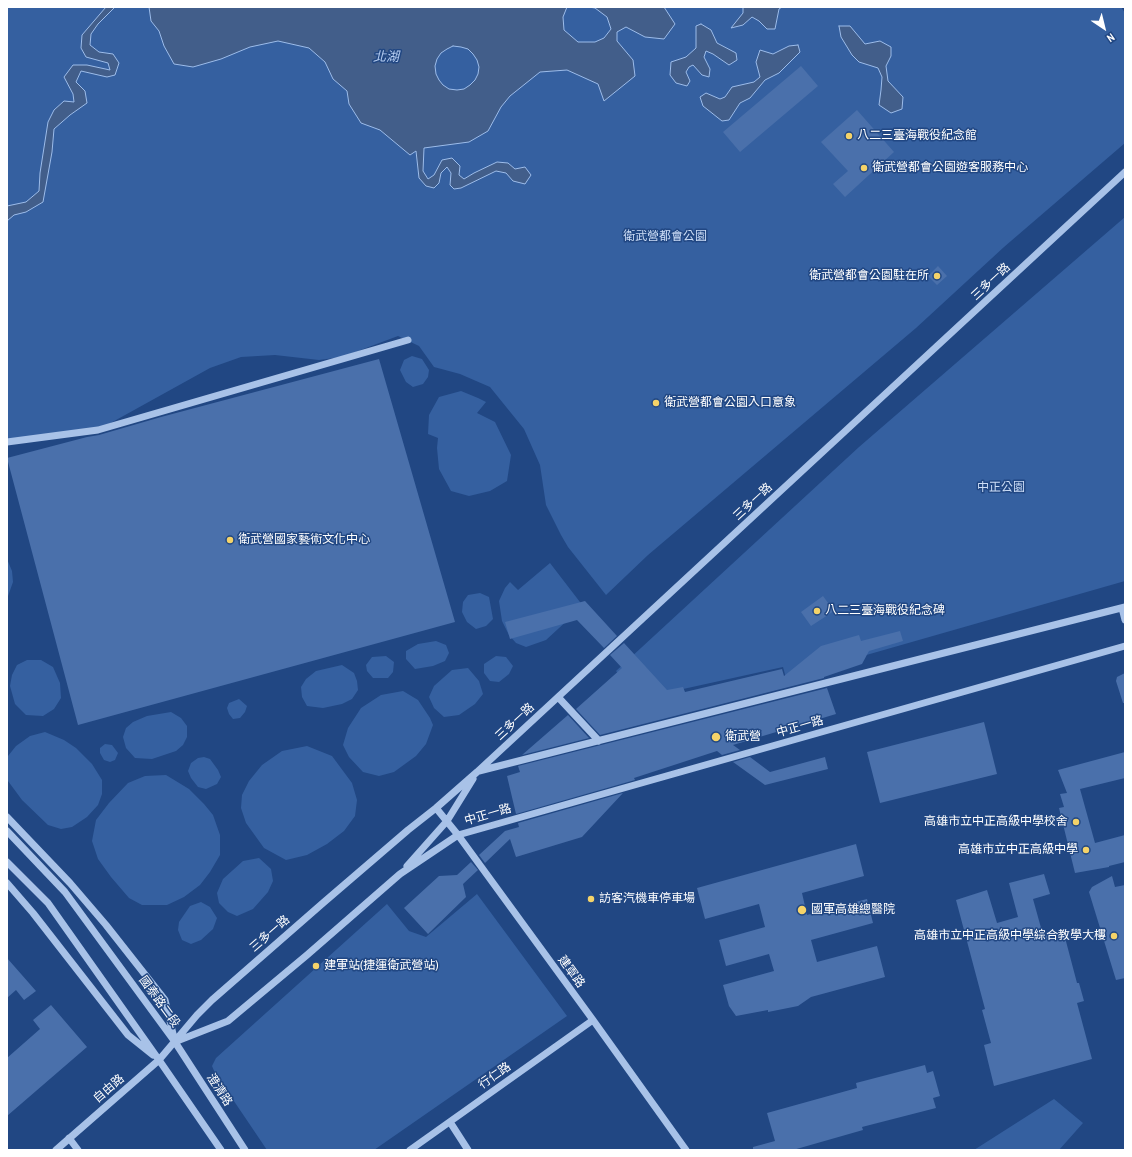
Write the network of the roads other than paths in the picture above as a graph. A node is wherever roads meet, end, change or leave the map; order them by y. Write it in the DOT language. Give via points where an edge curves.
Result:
graph roads {
  1 [pos="1125,172"];
  2 [pos="408,340"];
  3 [pos="7,442"];
  4 [pos="1123,607"];
  5 [pos="1125,620"];
  6 [pos="1125,646"];
  7 [pos="558,697"];
  8 [pos="599,741"];
  9 [pos="477,772"];
  10 [pos="436,808"];
  11 [pos="7,817"];
  12 [pos="447,821"];
  13 [pos="7,831"];
  14 [pos="458,835"];
  15 [pos="7,862"];
  16 [pos="400,874"];
  17 [pos="7,883"];
  18 [pos="593,1020"];
  19 [pos="175,1042"];
  20 [pos="159,1060"];
  21 [pos="450,1122"];
  22 [pos="69,1138"];
  23 [pos="56,1150"];
  24 [pos="78,1150"];
  25 [pos="221,1150"];
  26 [pos="245,1150"];
  27 [pos="410,1150"];
  28 [pos="468,1150"];
  29 [pos="686,1150"];
  1 -- 7 [label="street, 三多一路"];
  2 -- 3 [label="street" via="98,430"];
  4 -- 5 [label="street"];
  4 -- 8 [label="street"];
  6 -- 14 [label="street, 中正一路"];
  7 -- 8 [label="street"];
  7 -- 9 [label="street, 三多一路"];
  8 -- 9 [label="street"];
  9 -- 10 [label="street, 三多一路"];
  9 -- 12 [label="street"];
  10 -- 12 [label="street, 建軍路"];
  10 -- 19 [label="street, 三多一路" via="212,1000 196,1015"];
  11 -- 19 [label="street, 國泰路二段" via="70,883 165,1000"];
  12 -- 14 [label="street, 建軍路"];
  12 -- 16 [label="street"];
  13 -- 19 [label="street, 國泰路二段" via="65,892"];
  14 -- 16 [label="street"];
  14 -- 18 [label="street, 建軍路"];
  15 -- 20 [label="street" via="48,902"];
  16 -- 19 [label="street" via="228,1021"];
  17 -- 20 [label="street" via="128,1035"];
  18 -- 21 [label="street, 行仁路"];
  18 -- 29 [label="street, 建軍路"];
  19 -- 20 [label="street, 自由路"];
  19 -- 26 [label="street, 澄清路"];
  20 -- 22 [label="street, 自由路"];
  20 -- 25 [label="street"];
  21 -- 27 [label="street, 行仁路"];
  21 -- 28 [label="street"];
  22 -- 23 [label="street, 自由路"];
  22 -- 24 [label="street"];
}
